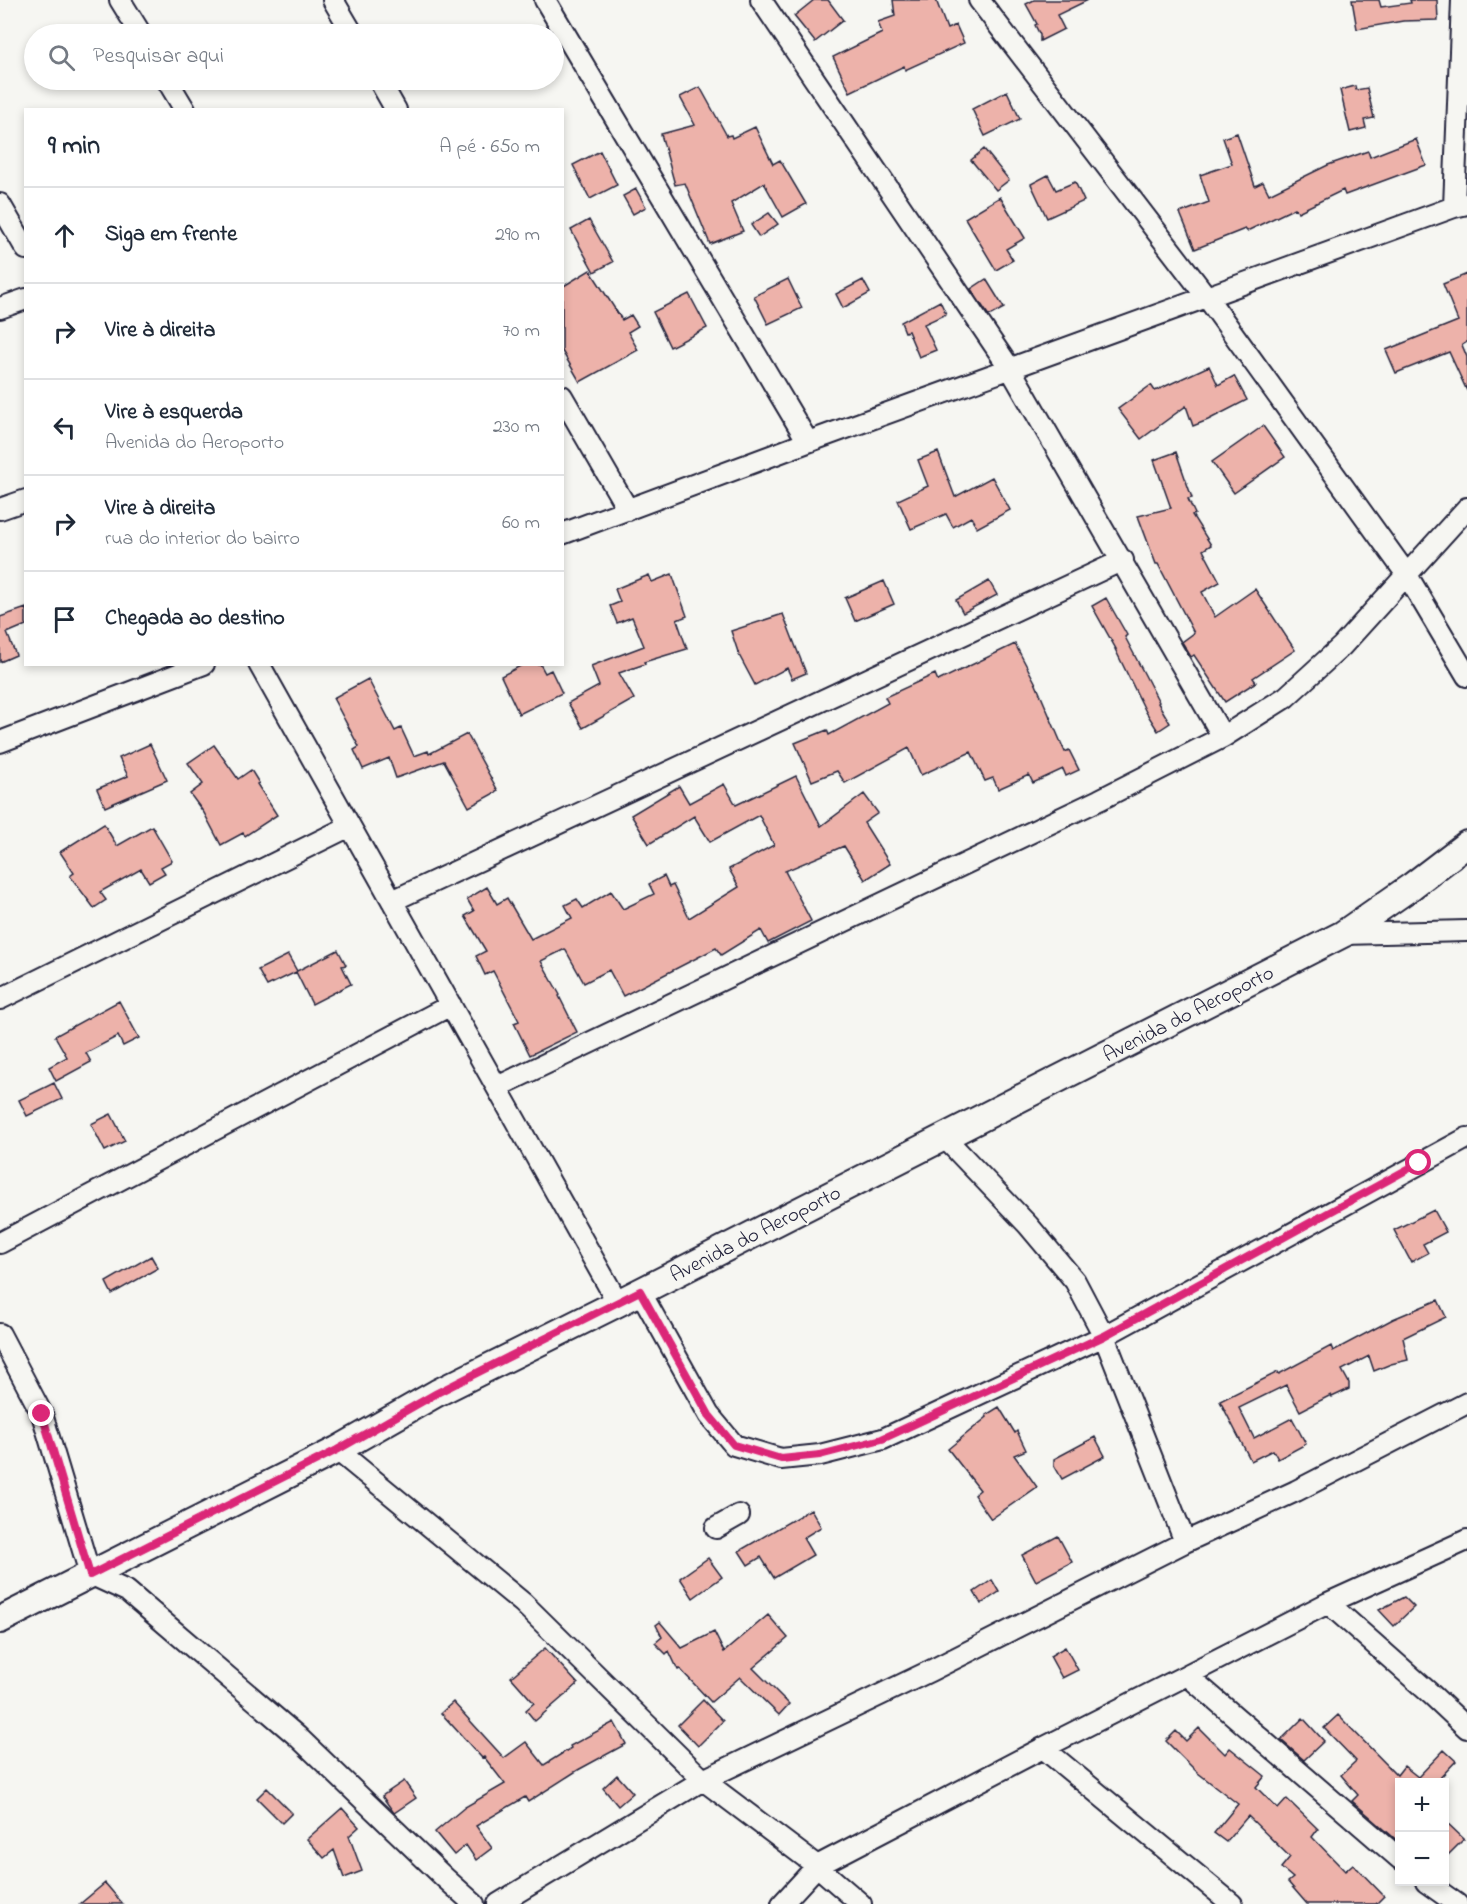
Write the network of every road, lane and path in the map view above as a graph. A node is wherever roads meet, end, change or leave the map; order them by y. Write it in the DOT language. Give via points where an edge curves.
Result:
graph roads {
  1 [pos="120,0"];
  2 [pos="333,0"];
  3 [pos="545,0"];
  4 [pos="761,0"];
  5 [pos="979,0"];
  6 [pos="1462,0"];
  7 [pos="135,24"];
  8 [pos="347,24"];
  9 [pos="559,24"];
  10 [pos="564,32"];
  11 [pos="173,90"];
  12 [pos="385,90"];
  13 [pos="184,108"];
  14 [pos="395,108"];
  15 [pos="0,204"];
  16 [pos="1461,206"];
  17 [pos="24,246"];
  18 [pos="1206,296"];
  19 [pos="24,300"];
  20 [pos="0,308"];
  21 [pos="1011,370"];
  22 [pos="564,399"];
  23 [pos="808,442"];
  24 [pos="24,501"];
  25 [pos="1467,508"];
  26 [pos="0,509"];
  27 [pos="628,510"];
  28 [pos="564,533"];
  29 [pos="1123,560"];
  30 [pos="1407,575"];
  31 [pos="199,666"];
  32 [pos="260,666"];
  33 [pos="1467,676"];
  34 [pos="1223,737"];
  35 [pos="0,742"];
  36 [pos="350,826"];
  37 [pos="1467,844"];
  38 [pos="392,901"];
  39 [pos="1467,932"];
  40 [pos="1343,934"];
  41 [pos="0,999"];
  42 [pos="451,1005"];
  43 [pos="497,1087"];
  44 [pos="944,1137"];
  45 [pos="1467,1138"];
  46 [pos="0,1243"];
  47 [pos="629,1297"];
  48 [pos="0,1334"];
  49 [pos="1104,1336"];
  50 [pos="1467,1402"];
  51 [pos="337,1450"];
  52 [pos="739,1515"];
  53 [pos="716,1528"];
  54 [pos="1467,1540"];
  55 [pos="1185,1542"];
  56 [pos="90,1575"];
  57 [pos="1328,1603"];
  58 [pos="0,1620"];
  59 [pos="1187,1675"];
  60 [pos="1467,1728"];
  61 [pos="1043,1748"];
  62 [pos="703,1780"];
  63 [pos="1395,1854"];
  64 [pos="818,1866"];
  65 [pos="1433,1886"];
  66 [pos="474,1904"];
  67 [pos="498,1904"];
  68 [pos="782,1904"];
  69 [pos="861,1904"];
  70 [pos="1232,1904"];
  71 [pos="1457,1904"];
  1 -- 7 [label="street"];
  2 -- 8 [label="street"];
  3 -- 9 [label="street"];
  4 -- 21 [label="street"];
  5 -- 18 [label="street"];
  6 -- 16 [label="street"];
  10 -- 23 [label="street"];
  11 -- 13 [label="street"];
  12 -- 14 [label="street"];
  15 -- 17 [label="street"];
  16 -- 18 [label="street"];
  18 -- 21 [label="street"];
  18 -- 30 [label="street"];
  19 -- 20 [label="street"];
  21 -- 23 [label="street"];
  21 -- 29 [label="street"];
  22 -- 27 [label="street"];
  23 -- 27 [label="street"];
  24 -- 26 [label="street"];
  25 -- 30 [label="street"];
  27 -- 28 [label="street"];
  29 -- 34 [label="street"];
  29 -- 38 [label="street"];
  30 -- 33 [label="street"];
  30 -- 34 [label="street" via="1342,646 1286,697"];
  31 -- 35 [label="street"];
  32 -- 36 [label="street"];
  34 -- 43 [label="street" via="1068,816"];
  36 -- 38 [label="street"];
  36 -- 41 [label="street"];
  37 -- 40 [label="main road, Avenida do Aeroporto"];
  38 -- 42 [label="street"];
  39 -- 40 [label="street"];
  40 -- 44 [label="main road, Avenida do Aeroporto"];
  42 -- 43 [label="street"];
  42 -- 46 [label="street"];
  43 -- 47 [label="street"];
  44 -- 47 [label="main road, Avenida do Aeroporto"];
  44 -- 49 [label="street" via="1075,1281"];
  45 -- 49 [label="street"];
  47 -- 49 [label="street" via="709,1415 734,1445 781,1459 820,1455 882,1439"];
  47 -- 51 [label="main road, Avenida do Aeroporto" via="437,1393"];
  48 -- 56 [label="street" via="42,1414"];
  49 -- 55 [label="street"];
  50 -- 55 [label="street" via="1296,1491"];
  51 -- 56 [label="main road, Avenida do Aeroporto"];
  51 -- 62 [label="street" via="523,1603"];
  52 -- 53 [label="street"];
  54 -- 57 [label="street"];
  55 -- 62 [label="street" via="941,1666"];
  56 -- 58 [label="main road, Avenida do Aeroporto"];
  56 -- 66 [label="street" via="127,1591 297,1736"];
  57 -- 59 [label="street"];
  57 -- 60 [label="street"];
  59 -- 61 [label="street"];
  59 -- 63 [label="street"];
  61 -- 64 [label="street"];
  61 -- 70 [label="street"];
  62 -- 64 [label="street"];
  62 -- 67 [label="street"];
  64 -- 68 [label="street"];
  64 -- 69 [label="street"];
  65 -- 71 [label="street"];
}
